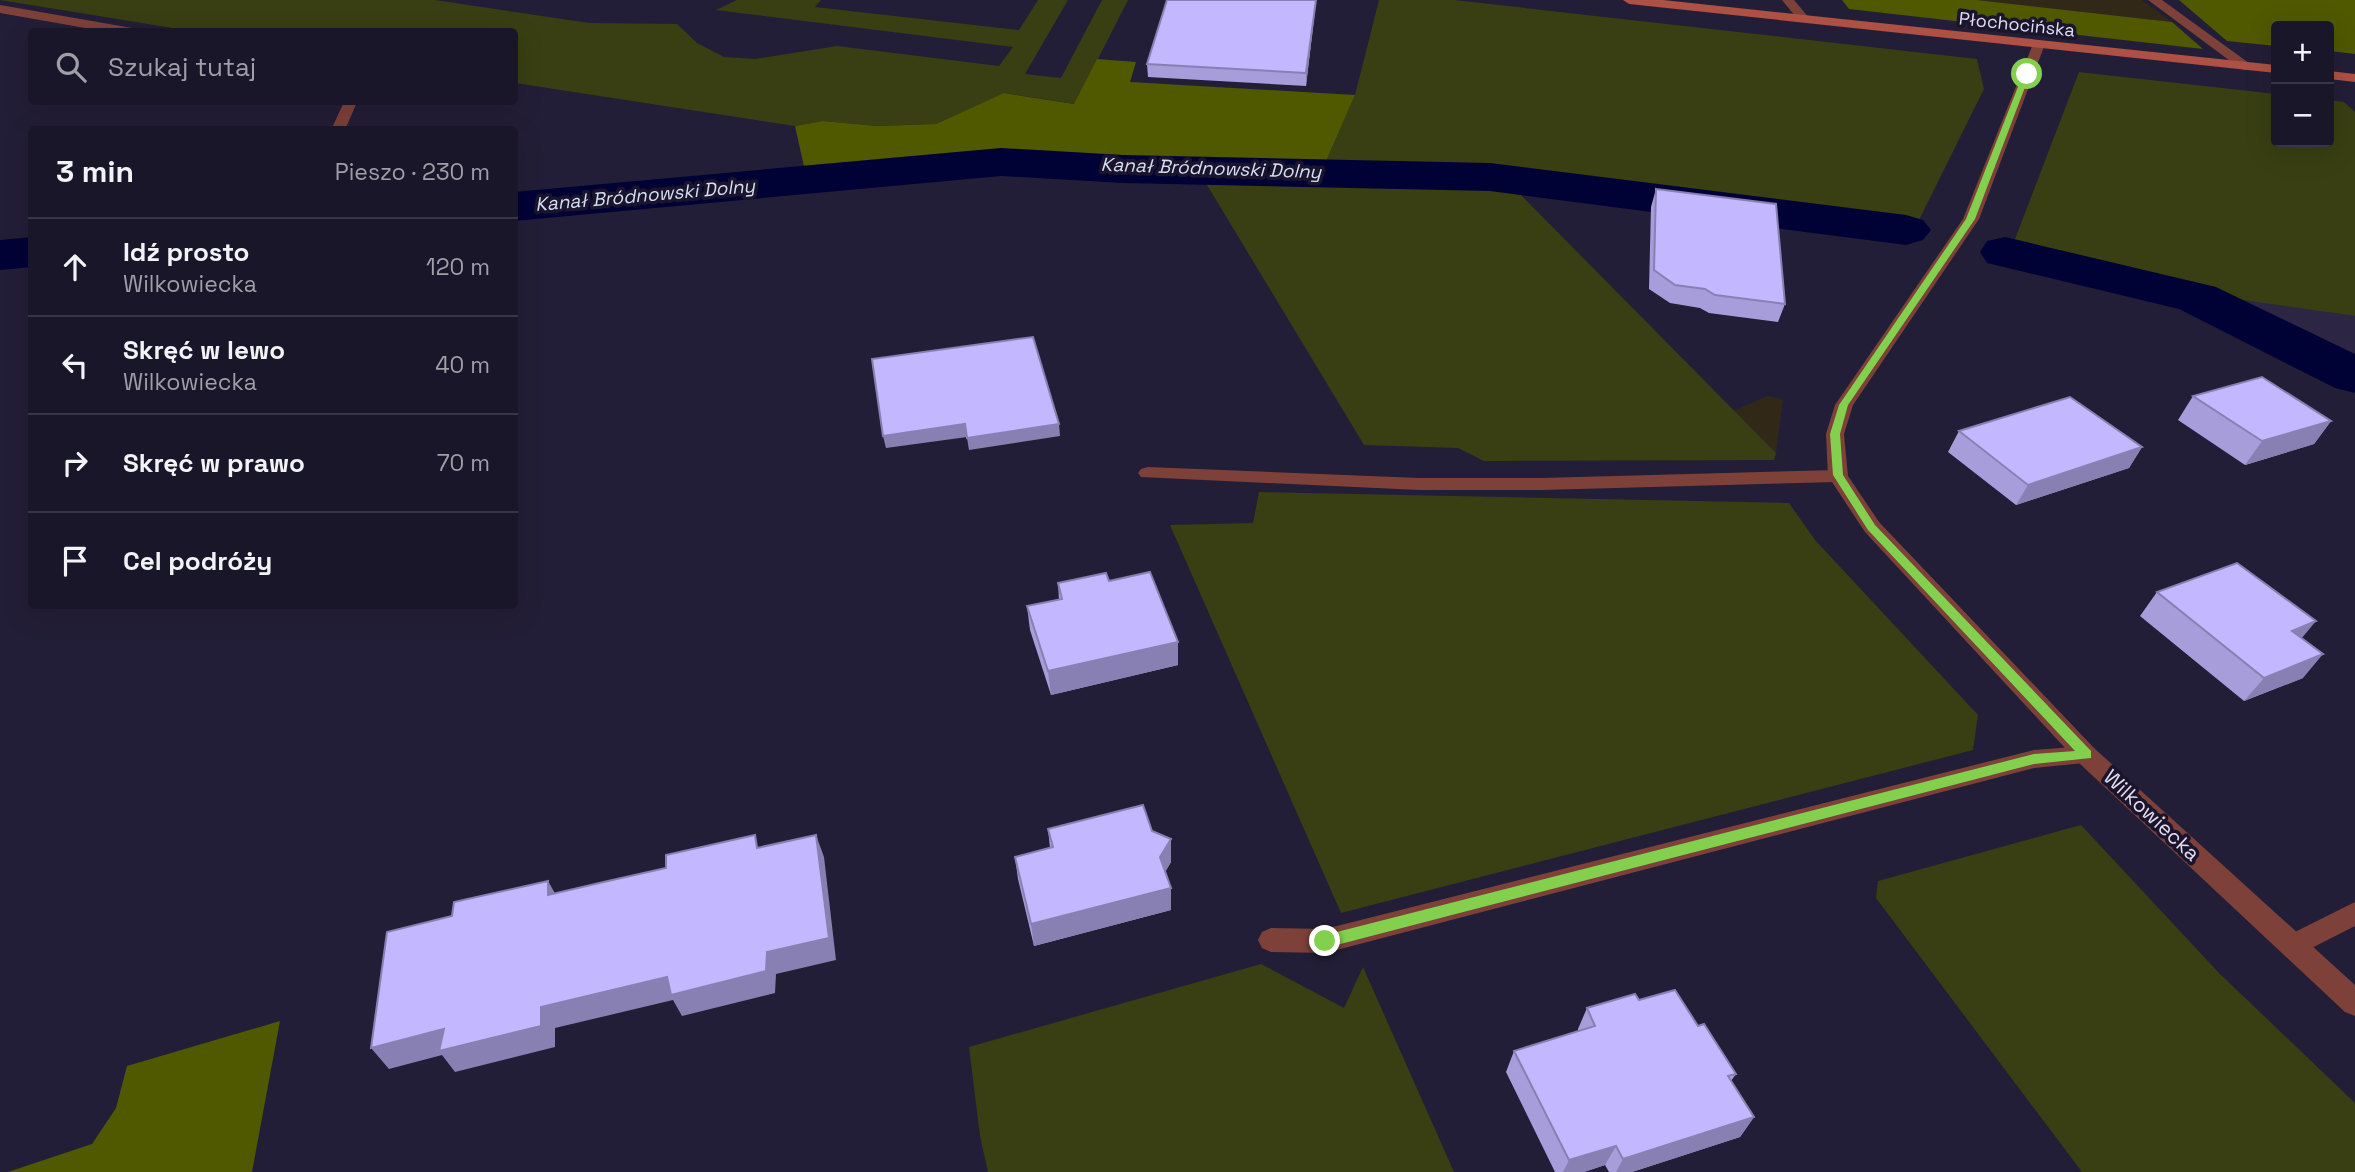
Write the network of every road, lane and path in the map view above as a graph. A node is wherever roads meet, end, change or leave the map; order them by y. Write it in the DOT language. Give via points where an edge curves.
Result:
graph roads {
  1 [pos="1629,0"];
  2 [pos="1788,0"];
  3 [pos="2154,0"];
  4 [pos="0,9"];
  5 [pos="1804,19"];
  6 [pos="109,28"];
  7 [pos="2039,44"];
  8 [pos="2246,66"];
  9 [pos="2271,68"];
  10 [pos="2334,76"];
  11 [pos="2355,78"];
  12 [pos="349,105"];
  13 [pos="340,126"];
  14 [pos="1148,473"];
  15 [pos="1838,475"];
  16 [pos="2086,755"];
  17 [pos="2355,913"];
  18 [pos="1271,940"];
  19 [pos="2294,945"];
  20 [pos="2355,1003"];
  1 -- 5 [label="main road, Płochocińska"];
  2 -- 5 [label="street"];
  3 -- 8 [label="street"];
  4 -- 6 [label="street"];
  5 -- 7 [label="main road, Płochocińska"];
  7 -- 8 [label="main road, Płochocińska"];
  7 -- 15 [label="street, Wilkowiecka" via="1971,219 1843,405 1835,434"];
  8 -- 9 [label="main road, Płochocińska"];
  10 -- 11 [label="main road"];
  12 -- 13 [label="street"];
  14 -- 15 [label="street" via="1528,484"];
  15 -- 16 [label="street, Wilkowiecka" via="1872,527"];
  16 -- 18 [label="street" via="2034,759 1325,941"];
  16 -- 19 [label="street, Wilkowiecka"];
  17 -- 19 [label="street"];
  19 -- 20 [label="street, Wilkowiecka"];
}
